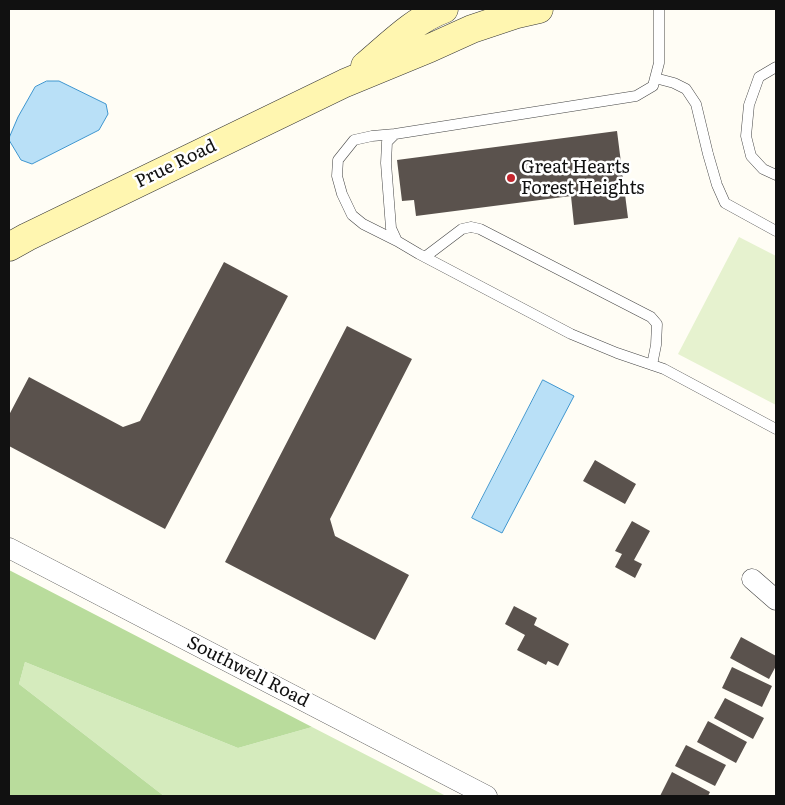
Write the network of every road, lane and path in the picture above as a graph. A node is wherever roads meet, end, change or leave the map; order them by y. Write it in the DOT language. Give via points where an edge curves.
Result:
graph roads {
  1 [pos="444,9"];
  2 [pos="539,9"];
  3 [pos="659,9"];
  4 [pos="776,67"];
  5 [pos="655,78"];
  6 [pos="345,83"];
  7 [pos="395,134"];
  8 [pos="776,175"];
  9 [pos="776,231"];
  10 [pos="397,241"];
  11 [pos="9,247"];
  12 [pos="425,257"];
  13 [pos="652,365"];
  14 [pos="776,429"];
  15 [pos="9,548"];
  16 [pos="752,579"];
  17 [pos="776,600"];
  18 [pos="487,796"];
  1 -- 6 [label="main road, Prue Road" via="415,24"];
  2 -- 6 [label="main road, Prue Road" via="472,29"];
  3 -- 5 [label="lane" via="659,63"];
  4 -- 8 [label="lane" via="759,76 750,105 746,136 751,156 763,169"];
  5 -- 7 [label="lane" via="653,86 636,96"];
  5 -- 9 [label="lane" via="686,89 696,104 717,185 725,203"];
  6 -- 11 [label="main road, Prue Road"];
  7 -- 10 [label="lane" via="387,142 386,163 391,228"];
  7 -- 10 [label="lane" via="354,140 338,160 337,176 352,215"];
  10 -- 12 [label="lane"];
  12 -- 13 [label="lane" via="570,334"];
  12 -- 13 [label="lane" via="462,229 480,229 650,316 657,324"];
  13 -- 14 [label="lane"];
  15 -- 18 [label="street, Southwell Road"];
  16 -- 17 [label="street"];
}
